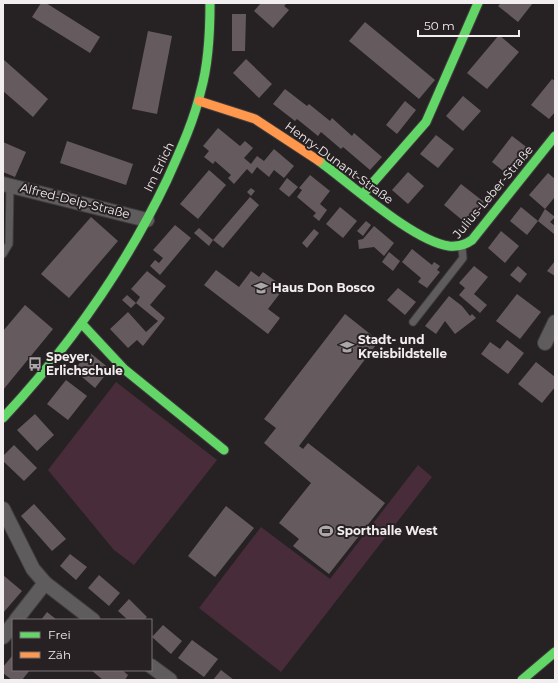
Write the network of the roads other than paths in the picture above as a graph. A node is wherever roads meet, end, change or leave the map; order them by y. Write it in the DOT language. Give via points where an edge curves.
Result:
graph roads {
  1 [pos="210,3"];
  2 [pos="478,3"];
  3 [pos="199,100"];
  4 [pos="555,136"];
  5 [pos="6,184"];
  6 [pos="363,194"];
  7 [pos="147,220"];
  8 [pos="462,246"];
  9 [pos="3,254"];
  10 [pos="413,322"];
  11 [pos="555,322"];
  12 [pos="83,325"];
  13 [pos="545,343"];
  14 [pos="3,418"];
  15 [pos="224,450"];
  16 [pos="3,510"];
  17 [pos="45,583"];
  18 [pos="17,619"];
  19 [pos="92,619"];
  20 [pos="12,625"];
  21 [pos="3,638"];
  22 [pos="555,652"];
  23 [pos="152,667"];
  24 [pos="170,680"];
  25 [pos="522,680"];
  1 -- 3 [label="main road, Im Erlich" via="207,61"];
  2 -- 6 [label="main road" via="426,122"];
  3 -- 6 [label="main road, Henry-Dunant-Straße" via="260,122"];
  3 -- 7 [label="main road, Im Erlich" via="183,147"];
  4 -- 8 [label="main road, Julius-Leber-Straße" via="472,240"];
  5 -- 7 [label="street, Alfred-Delp-Straße"];
  5 -- 9 [label="lane" via="9,244"];
  6 -- 8 [label="main road, Henry-Dunant-Straße" via="422,236 442,245"];
  7 -- 12 [label="main road, Im Erlich" via="133,247"];
  8 -- 10 [label="lane, Julius-Leber-Straße" via="463,258"];
  11 -- 13 [label="street"];
  12 -- 14 [label="main road, Im Erlich"];
  12 -- 15 [label="main road" via="124,370"];
  16 -- 17 [label="street" via="33,569"];
  17 -- 18 [label="street"];
  17 -- 19 [label="street"];
  20 -- 21 [label="street"];
  22 -- 25 [label="main road"];
  23 -- 24 [label="street"];
}
